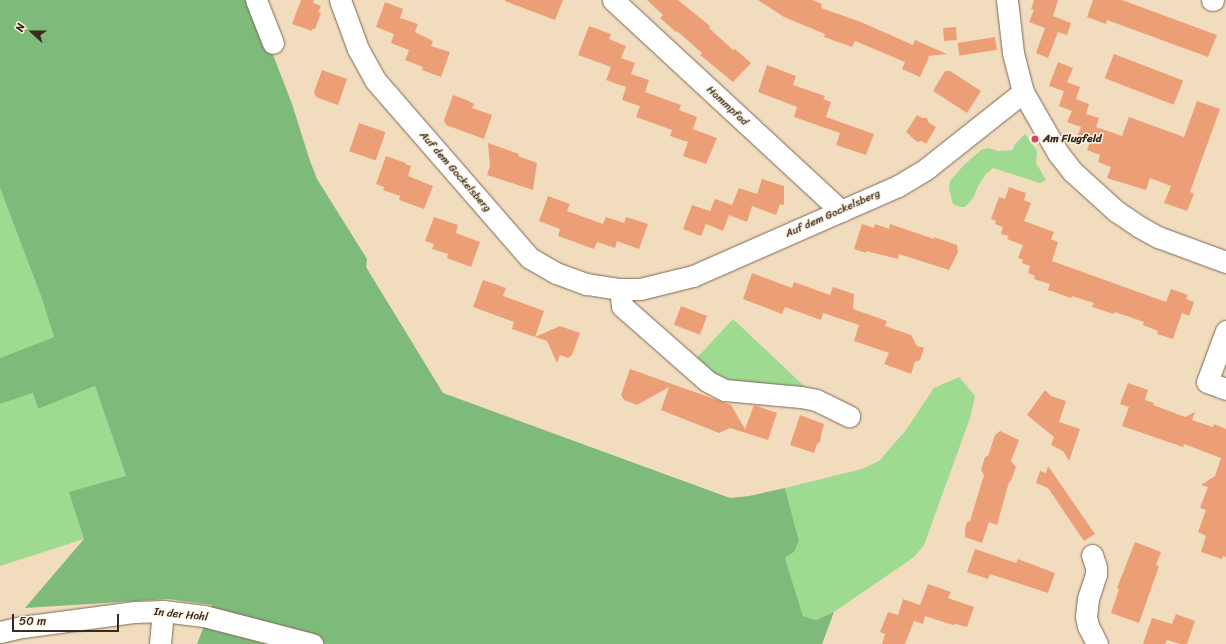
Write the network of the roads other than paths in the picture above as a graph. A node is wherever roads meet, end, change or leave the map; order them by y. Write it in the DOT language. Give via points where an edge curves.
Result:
graph roads {
  1 [pos="256,0"];
  2 [pos="340,0"];
  3 [pos="613,0"];
  4 [pos="1007,0"];
  5 [pos="273,43"];
  6 [pos="1024,92"];
  7 [pos="840,211"];
  8 [pos="1226,262"];
  9 [pos="620,288"];
  10 [pos="1226,331"];
  11 [pos="1222,355"];
  12 [pos="1217,386"];
  13 [pos="849,416"];
  14 [pos="1092,555"];
  15 [pos="163,611"];
  16 [pos="0,632"];
  17 [pos="160,644"];
  18 [pos="312,644"];
  19 [pos="1097,644"];
  1 -- 5 [label="street"];
  2 -- 9 [label="street, Auf dem Gockelsberg" via="358,49 375,80 530,258 556,273 587,284"];
  3 -- 7 [label="street, Hammpfad"];
  4 -- 6 [label="street" via="1013,53"];
  6 -- 7 [label="street, Auf dem Gockelsberg" via="926,169 898,186"];
  6 -- 8 [label="street" via="1058,153 1073,172 1116,211 1158,237"];
  7 -- 9 [label="street, Auf dem Gockelsberg" via="693,276 640,289"];
  9 -- 13 [label="street" via="622,306 707,381 725,390 816,400"];
  10 -- 11 [label="street"];
  11 -- 12 [label="street"];
  14 -- 19 [label="street" via="1096,574 1088,598 1086,617"];
  15 -- 16 [label="street, In der Hohl" via="135,612"];
  15 -- 17 [label="street"];
  15 -- 18 [label="street, In der Hohl" via="204,616"];
}
